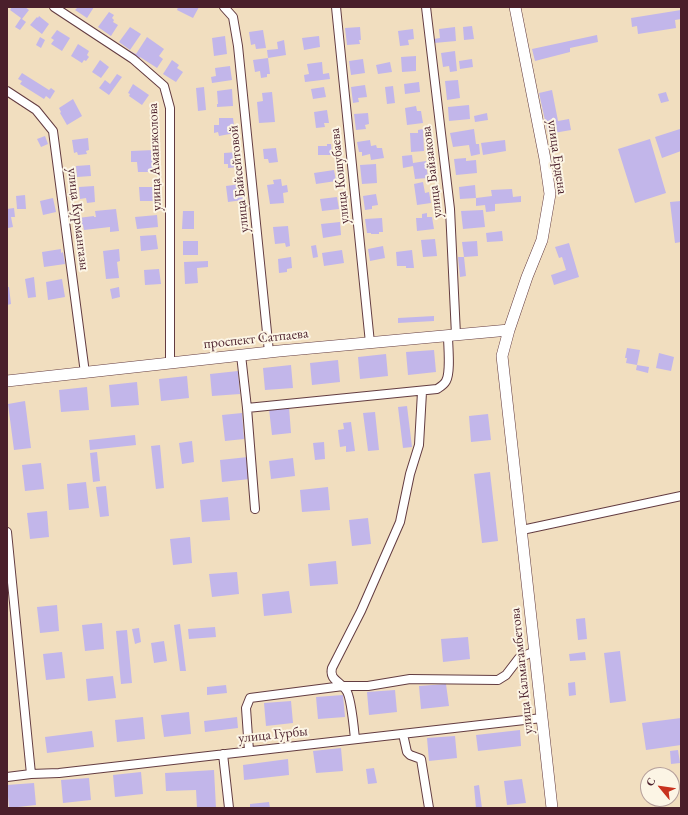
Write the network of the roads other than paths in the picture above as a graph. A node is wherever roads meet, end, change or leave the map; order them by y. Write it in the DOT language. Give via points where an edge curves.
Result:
graph roads {
  1 [pos="54,7"];
  2 [pos="224,7"];
  3 [pos="336,7"];
  4 [pos="426,7"];
  5 [pos="515,7"];
  6 [pos="7,91"];
  7 [pos="509,330"];
  8 [pos="452,335"];
  9 [pos="370,343"];
  10 [pos="269,352"];
  11 [pos="241,355"];
  12 [pos="170,363"];
  13 [pos="85,373"];
  14 [pos="7,381"];
  15 [pos="422,392"];
  16 [pos="247,408"];
  17 [pos="681,496"];
  18 [pos="255,509"];
  19 [pos="522,530"];
  20 [pos="7,532"];
  21 [pos="535,651"];
  22 [pos="344,686"];
  23 [pos="542,718"];
  24 [pos="403,734"];
  25 [pos="355,739"];
  26 [pos="249,751"];
  27 [pos="222,754"];
  28 [pos="31,774"];
  29 [pos="7,777"];
  30 [pos="229,808"];
  31 [pos="429,808"];
  32 [pos="552,808"];
  1 -- 12 [label="street, улица Аманжолова" via="133,59 164,86 170,108"];
  2 -- 10 [label="street, улица Байсейтовой" via="232,17 238,46"];
  3 -- 9 [label="street, улица Кошубаева"];
  4 -- 8 [label="street, улица Байзакова" via="450,208"];
  5 -- 7 [label="street, улица Ердена" via="550,194 542,240"];
  6 -- 13 [label="street, улица Курмангазы" via="36,110 53,131"];
  7 -- 8 [label="street, проспект Сатпаева"];
  7 -- 19 [label="street, улица Калмагамбетова" via="502,356"];
  8 -- 9 [label="street, проспект Сатпаева"];
  8 -- 15 [label="street, улица Байзакова" via="447,380 437,389"];
  9 -- 10 [label="street, проспект Сатпаева"];
  10 -- 11 [label="street, проспект Сатпаева"];
  11 -- 12 [label="street, проспект Сатпаева"];
  11 -- 16 [label="street"];
  12 -- 13 [label="street, проспект Сатпаева"];
  13 -- 14 [label="street, проспект Сатпаева"];
  15 -- 16 [label="street, улица Байзакова"];
  15 -- 22 [label="street" via="419,445 400,522 361,611 332,668 332,677"];
  16 -- 18 [label="street"];
  17 -- 19 [label="street"];
  19 -- 21 [label="street, улица Калмагамбетова"];
  20 -- 28 [label="street"];
  21 -- 22 [label="street" via="519,658 506,675 498,680 410,679 368,686"];
  21 -- 23 [label="street, улица Калмагамбетова"];
  22 -- 25 [label="street" via="349,693"];
  22 -- 26 [label="street" via="250,698 246,708"];
  23 -- 24 [label="street, улица Гурбы"];
  23 -- 32 [label="street, улица Калмагамбетова"];
  24 -- 25 [label="street, улица Гурбы"];
  24 -- 31 [label="street" via="407,752 421,759"];
  25 -- 26 [label="street, улица Гурбы"];
  26 -- 27 [label="street, улица Гурбы"];
  27 -- 28 [label="street, улица Гурбы"];
  27 -- 30 [label="street"];
  28 -- 29 [label="street, улица Гурбы"];
}
